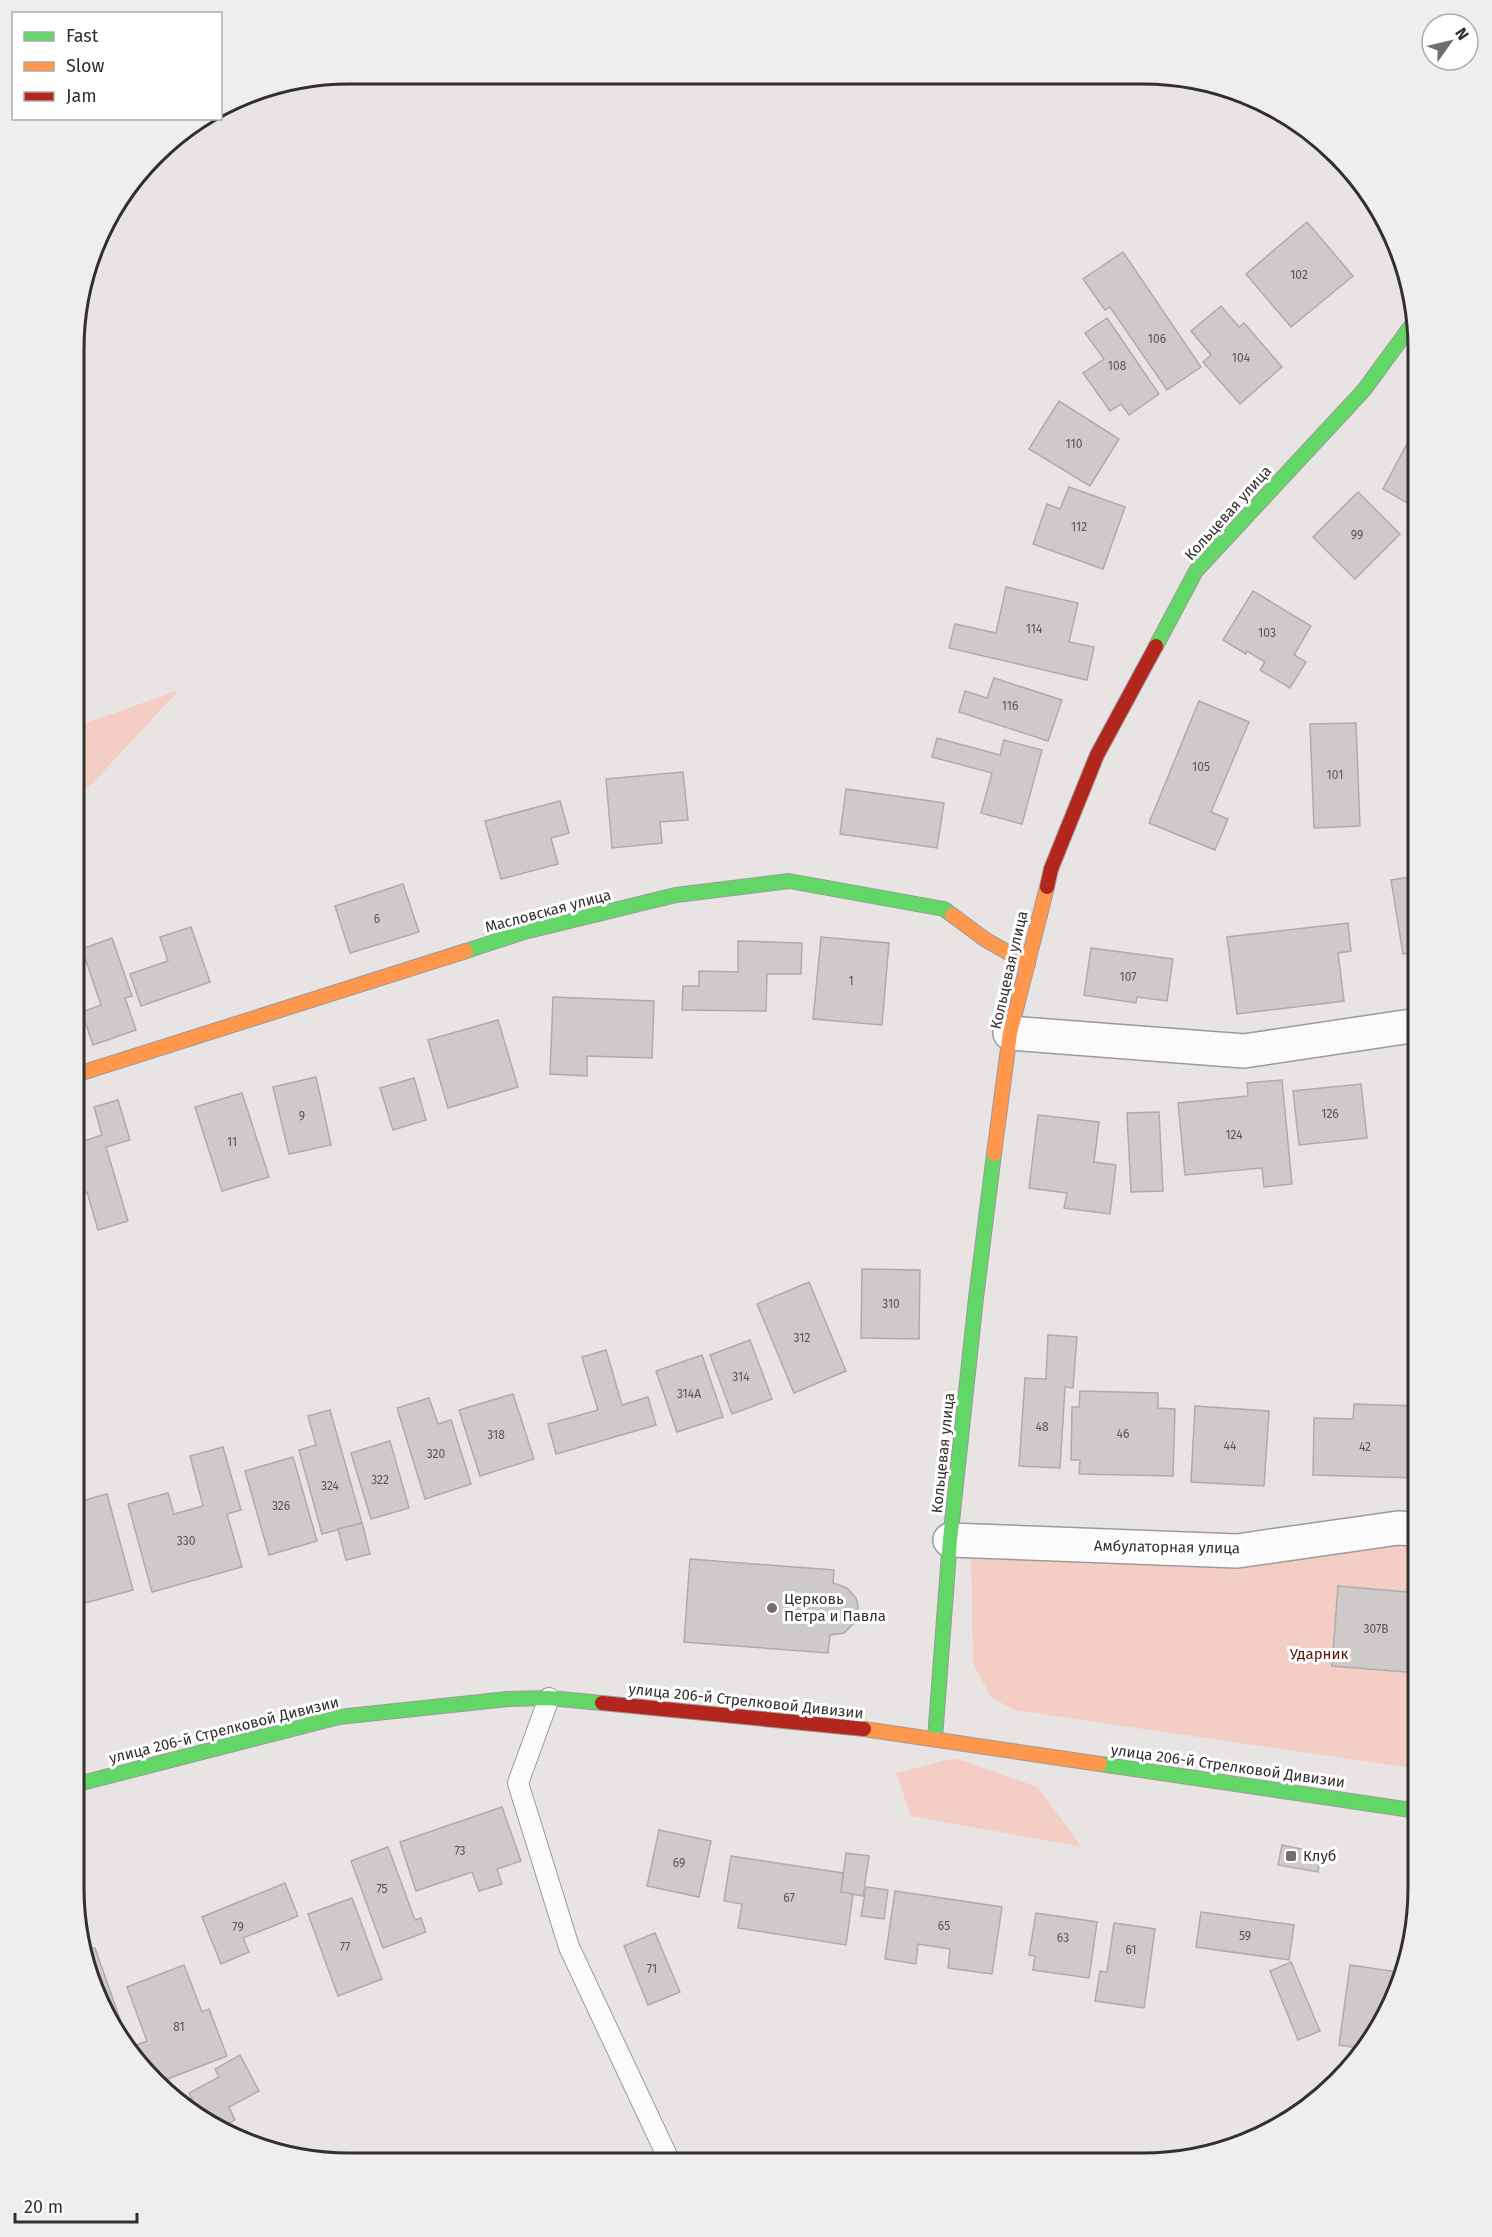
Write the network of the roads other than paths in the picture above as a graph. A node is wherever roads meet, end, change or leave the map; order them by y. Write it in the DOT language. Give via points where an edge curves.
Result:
graph roads {
  1 [pos="1407,331"];
  2 [pos="1028,964"];
  3 [pos="1408,1026"];
  4 [pos="1010,1033"];
  5 [pos="84,1071"];
  6 [pos="1408,1528"];
  7 [pos="950,1540"];
  8 [pos="549,1698"];
  9 [pos="935,1738"];
  10 [pos="84,1782"];
  11 [pos="1408,1809"];
  12 [pos="666,2153"];
  1 -- 2 [label="street, Кольцевая улица" via="1364,390 1196,572 1097,755 1051,869"];
  2 -- 4 [label="street, Кольцевая улица"];
  2 -- 5 [label="street, Масловская улица" via="944,909 789,881 676,894 524,932"];
  3 -- 4 [label="street" via="1244,1051"];
  4 -- 7 [label="street, Кольцевая улица"];
  6 -- 7 [label="street, Амбулаторная улица" via="1237,1551"];
  7 -- 9 [label="street, Кольцевая улица"];
  8 -- 9 [label="street, улица 206-й Стрелковой Дивизии"];
  8 -- 10 [label="street, улица 206-й Стрелковой Дивизии" via="339,1717"];
  8 -- 12 [label="lane" via="518,1783 569,1947"];
  9 -- 11 [label="street, улица 206-й Стрелковой Дивизии"];
}
